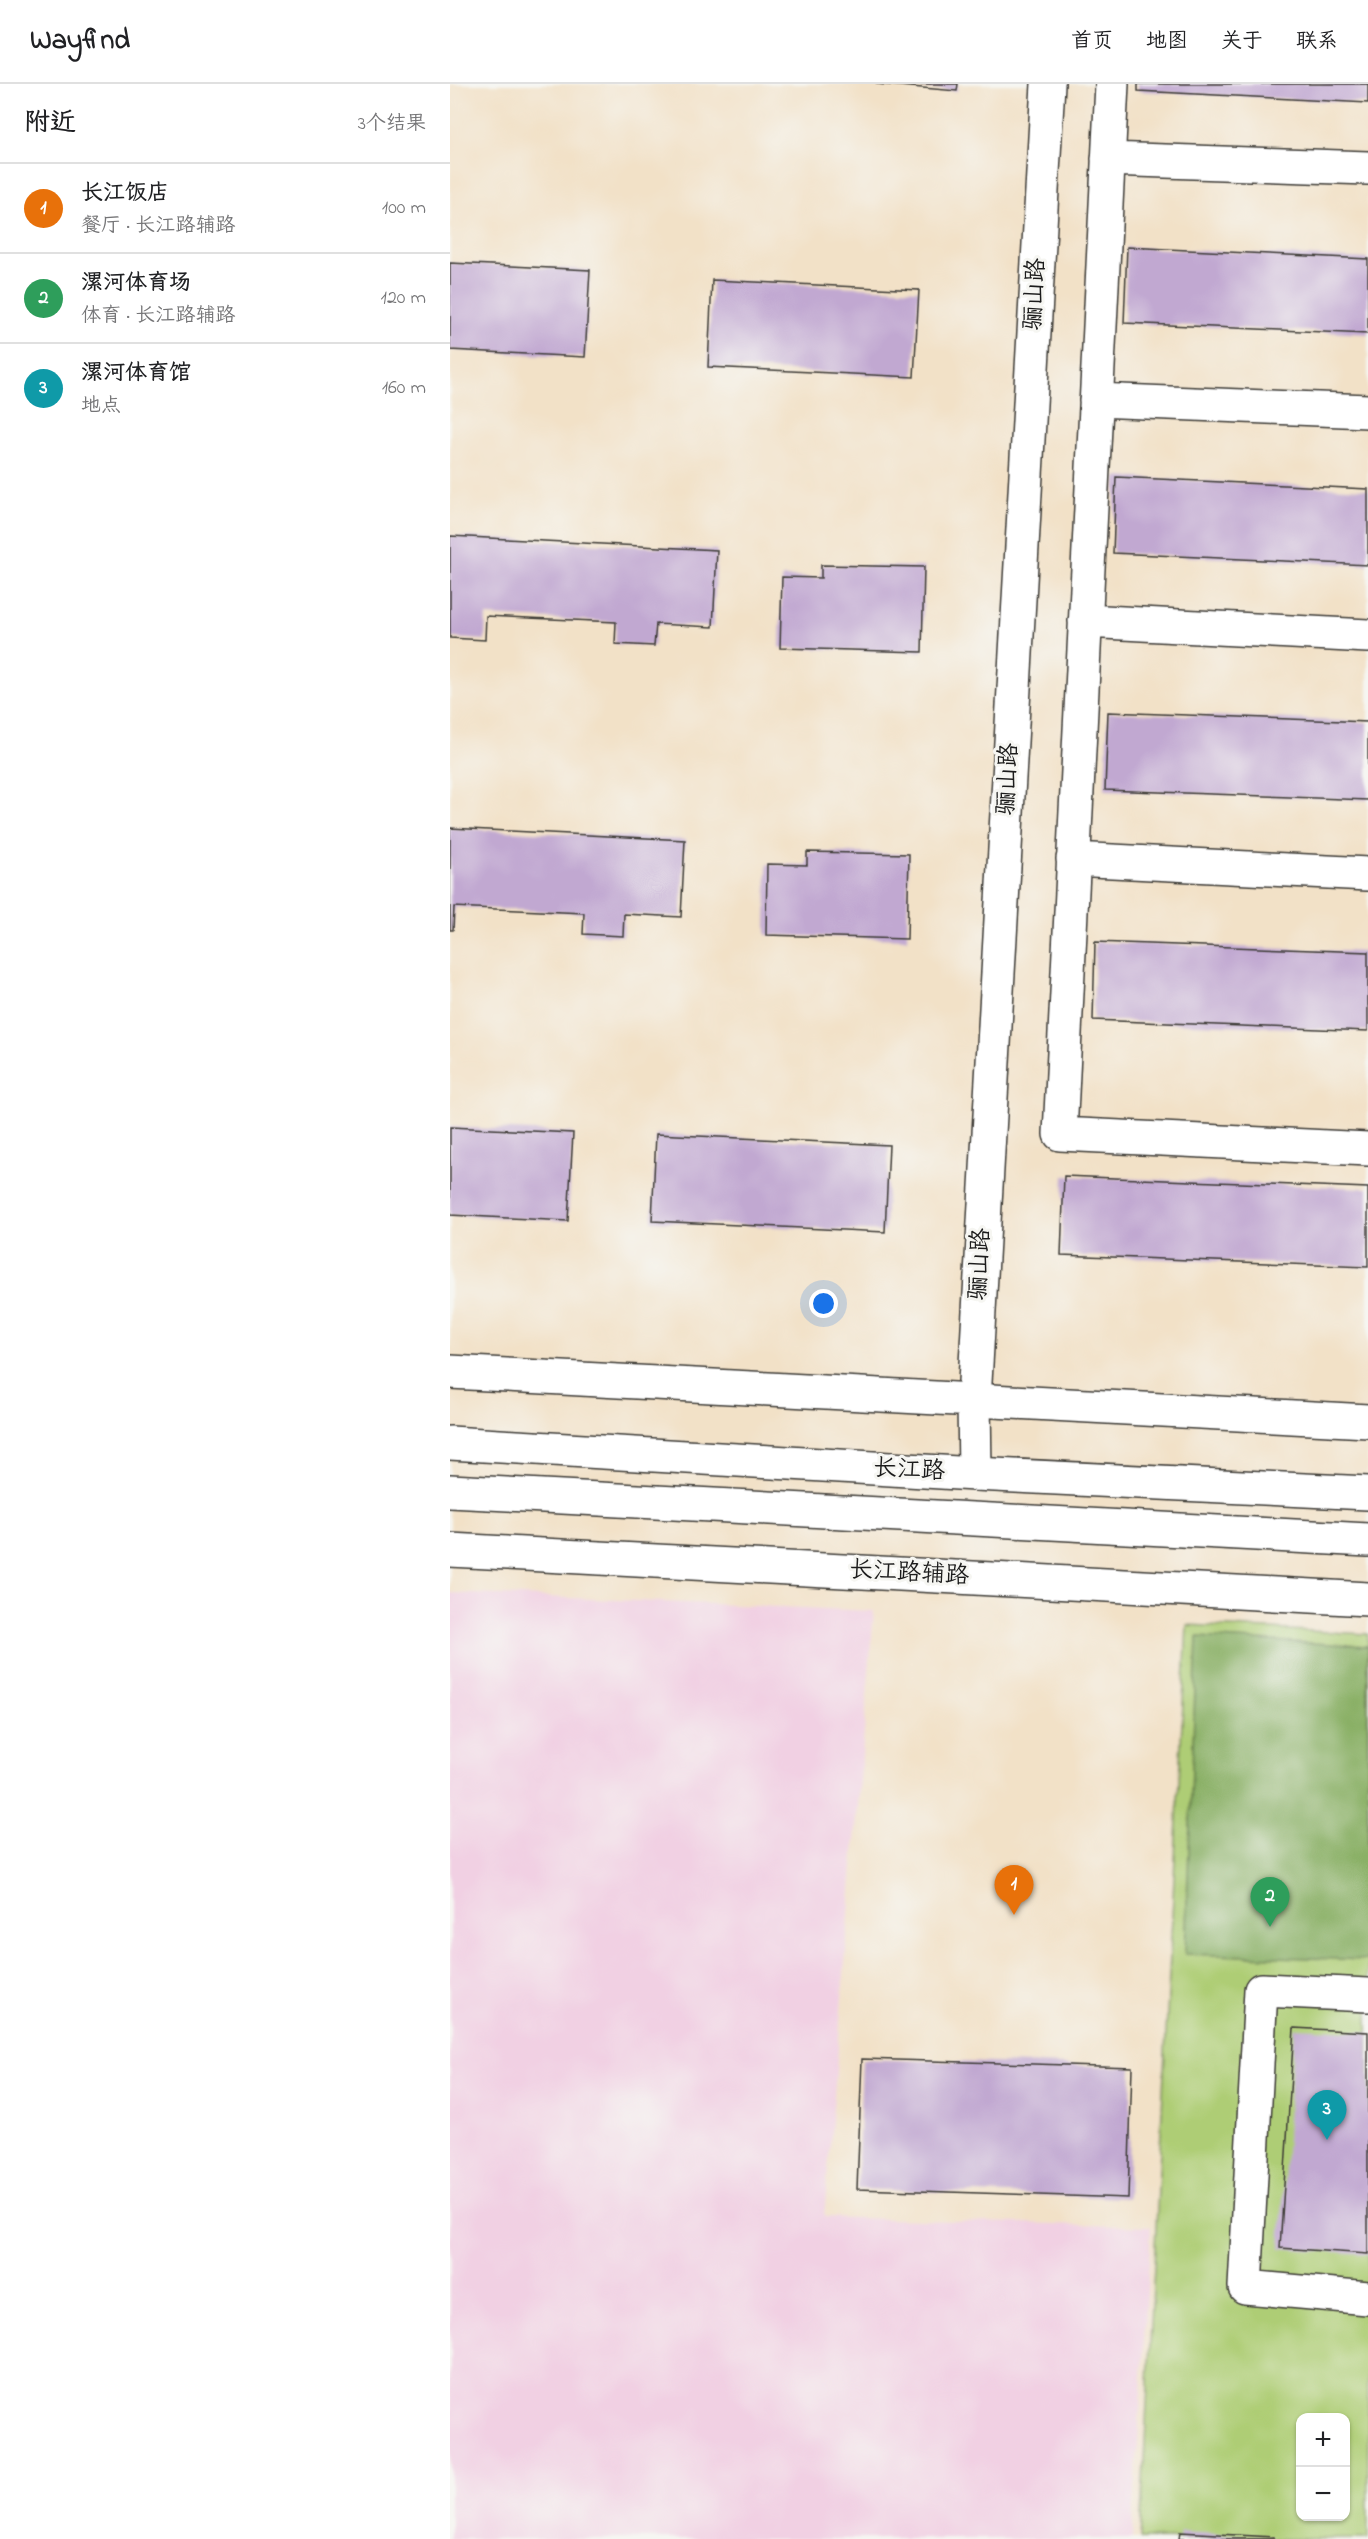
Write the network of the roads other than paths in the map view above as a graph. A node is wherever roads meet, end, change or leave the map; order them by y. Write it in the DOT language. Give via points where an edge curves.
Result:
graph roads {
  1 [pos="1048,84"];
  2 [pos="1112,84"];
  3 [pos="1108,159"];
  4 [pos="1368,168"];
  5 [pos="1096,400"];
  6 [pos="1368,411"];
  7 [pos="1085,621"];
  8 [pos="1368,636"];
  9 [pos="1073,859"];
  10 [pos="1368,874"];
  11 [pos="1368,1149"];
  12 [pos="450,1372"];
  13 [pos="974,1400"];
  14 [pos="1368,1420"];
  15 [pos="450,1443"];
  16 [pos="975,1474"];
  17 [pos="450,1491"];
  18 [pos="1368,1493"];
  19 [pos="1368,1540"];
  20 [pos="450,1550"];
  21 [pos="1368,1599"];
  22 [pos="1368,1995"];
  23 [pos="1368,2298"];
  1 -- 13 [label="street, 骊山路"];
  2 -- 3 [label="street"];
  3 -- 4 [label="street"];
  3 -- 5 [label="street"];
  5 -- 6 [label="street"];
  5 -- 7 [label="street"];
  7 -- 8 [label="street"];
  7 -- 9 [label="street"];
  9 -- 10 [label="street"];
  9 -- 11 [label="street" via="1060,1134"];
  12 -- 13 [label="street"];
  13 -- 14 [label="street"];
  13 -- 16 [label="street, 骊山路"];
  15 -- 16 [label="street, 长江路"];
  16 -- 18 [label="street, 长江路"];
  17 -- 19 [label="street, 长江路"];
  20 -- 21 [label="street, 长江路辅路"];
  22 -- 23 [label="street" via="1261,1990 1245,2287"];
}
